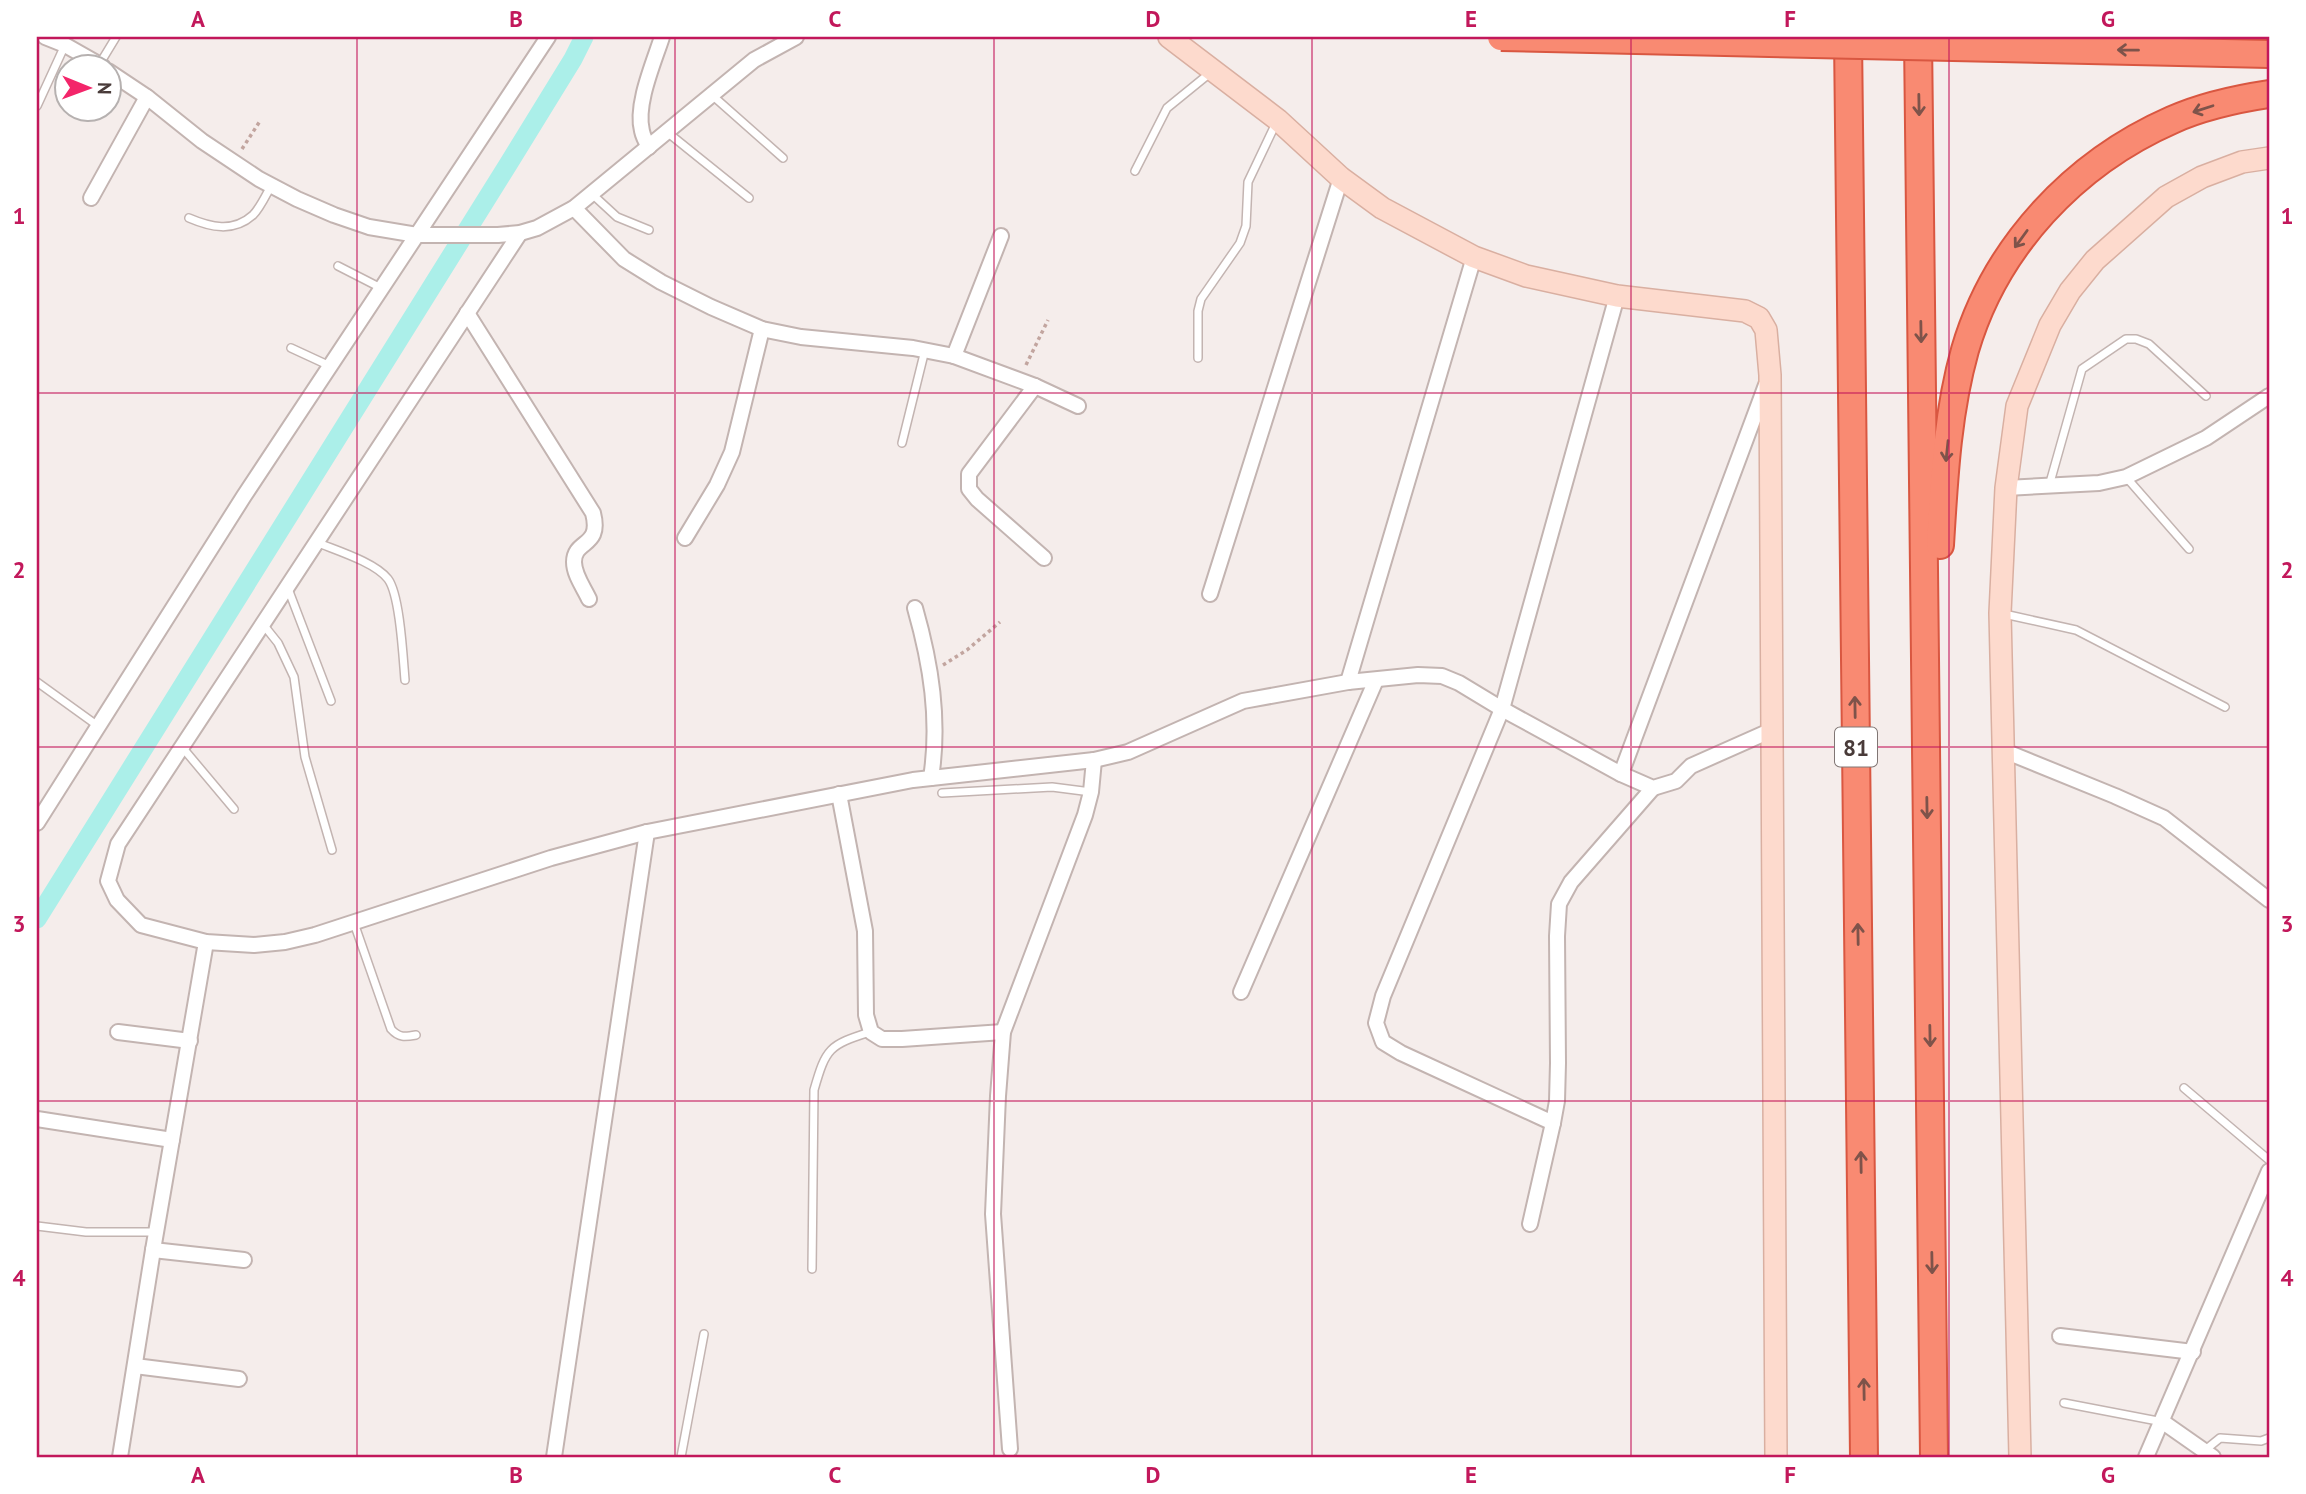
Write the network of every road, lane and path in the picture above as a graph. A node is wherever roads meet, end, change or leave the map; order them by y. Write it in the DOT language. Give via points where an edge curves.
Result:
graph roads {
  1 [pos="45,37"];
  2 [pos="548,37"];
  3 [pos="662,37"];
  4 [pos="796,37"];
  5 [pos="1169,37"];
  6 [pos="1501,37"];
  7 [pos="1847,37"];
  8 [pos="1918,37"];
  9 [pos="65,45"];
  10 [pos="77,52"];
  11 [pos="2269,54"];
  12 [pos="1213,70"];
  13 [pos="122,80"];
  14 [pos="2269,94"];
  15 [pos="713,96"];
  16 [pos="147,97"];
  17 [pos="37,106"];
  18 [pos="1278,120"];
  19 [pos="260,121"];
  20 [pos="667,132"];
  21 [pos="649,147"];
  22 [pos="783,158"];
  23 [pos="2269,158"];
  24 [pos="234,162"];
  25 [pos="1135,171"];
  26 [pos="1341,178"];
  27 [pos="271,186"];
  28 [pos="592,194"];
  29 [pos="91,198"];
  30 [pos="750,198"];
  31 [pos="574,208"];
  32 [pos="189,218"];
  33 [pos="649,230"];
  34 [pos="520,233"];
  35 [pos="417,236"];
  36 [pos="1001,236"];
  37 [pos="1474,257"];
  38 [pos="338,266"];
  39 [pos="382,289"];
  40 [pos="1617,296"];
  41 [pos="467,313"];
  42 [pos="1048,320"];
  43 [pos="762,329"];
  44 [pos="291,348"];
  45 [pos="925,349"];
  46 [pos="954,356"];
  47 [pos="1198,358"];
  48 [pos="330,366"];
  49 [pos="1770,375"];
  50 [pos="1019,380"];
  51 [pos="1035,386"];
  52 [pos="2206,396"];
  53 [pos="2269,396"];
  54 [pos="1077,406"];
  55 [pos="901,443"];
  56 [pos="2126,477"];
  57 [pos="2048,487"];
  58 [pos="2006,488"];
  59 [pos="685,538"];
  60 [pos="315,542"];
  61 [pos="2189,549"];
  62 [pos="1044,558"];
  63 [pos="286,586"];
  64 [pos="1210,594"];
  65 [pos="589,599"];
  66 [pos="915,608"];
  67 [pos="2000,613"];
  68 [pos="1000,622"];
  69 [pos="262,623"];
  70 [pos="930,673"];
  71 [pos="405,680"];
  72 [pos="1376,680"];
  73 [pos="37,682"];
  74 [pos="1348,682"];
  75 [pos="331,701"];
  76 [pos="2225,707"];
  77 [pos="1502,709"];
  78 [pos="98,726"];
  79 [pos="1772,730"];
  80 [pos="1926,740"];
  81 [pos="181,747"];
  82 [pos="2002,750"];
  83 [pos="1094,760"];
  84 [pos="1621,774"];
  85 [pos="930,778"];
  86 [pos="1653,788"];
  87 [pos="1091,792"];
  88 [pos="942,793"];
  89 [pos="839,794"];
  90 [pos="234,809"];
  91 [pos="37,822"];
  92 [pos="647,832"];
  93 [pos="332,850"];
  94 [pos="2269,900"];
  95 [pos="354,922"];
  96 [pos="206,942"];
  97 [pos="1241,992"];
  98 [pos="118,1032"];
  99 [pos="871,1032"];
  100 [pos="1003,1032"];
  101 [pos="416,1035"];
  102 [pos="190,1041"];
  103 [pos="2184,1088"];
  104 [pos="37,1119"];
  105 [pos="1553,1123"];
  106 [pos="172,1140"];
  107 [pos="2269,1160"];
  108 [pos="2269,1174"];
  109 [pos="1530,1224"];
  110 [pos="37,1226"];
  111 [pos="156,1232"];
  112 [pos="153,1250"];
  113 [pos="244,1260"];
  114 [pos="812,1269"];
  115 [pos="704,1334"];
  116 [pos="2060,1336"];
  117 [pos="2193,1352"];
  118 [pos="135,1366"];
  119 [pos="239,1379"];
  120 [pos="2064,1403"];
  121 [pos="2163,1422"];
  122 [pos="2269,1438"];
  123 [pos="1010,1449"];
  124 [pos="2208,1454"];
  125 [pos="120,1457"];
  126 [pos="554,1457"];
  127 [pos="681,1457"];
  128 [pos="1776,1457"];
  129 [pos="1864,1457"];
  130 [pos="1934,1457"];
  131 [pos="2020,1457"];
  132 [pos="2146,1457"];
  1 -- 9 [label="street"];
  2 -- 35 [label="street"];
  3 -- 21 [label="street" via="641,111 641,130"];
  4 -- 15 [label="street" via="754,60"];
  5 -- 12 [label="main road"];
  11 -- 6 [label="highway, one-way, bridge"];
  129 -- 7 [label="highway, 81, one-way"];
  8 -- 80 [label="highway, one-way"];
  9 -- 10 [label="street"];
  9 -- 17 [label="lane"];
  12 -- 18 [label="main road"];
  12 -- 25 [label="lane" via="1167,108"];
  13 -- 16 [label="street"];
  14 -- 80 [label="highway, one-way" via="2173,119 2114,151 2038,217 1996,279 1966,349 1949,430"];
  15 -- 20 [label="street"];
  15 -- 22 [label="lane"];
  16 -- 24 [label="street"];
  16 -- 29 [label="street"];
  18 -- 26 [label="main road"];
  18 -- 47 [label="lane" via="1248,182 1240,243 1202,299"];
  19 -- 24 [label="path"];
  20 -- 21 [label="street"];
  20 -- 30 [label="lane"];
  21 -- 28 [label="street"];
  23 -- 58 [label="main road" via="2242,162 2202,177 2166,197 2095,260 2070,291 2050,325 2017,406"];
  24 -- 27 [label="street"];
  26 -- 37 [label="main road" via="1382,208"];
  26 -- 64 [label="street"];
  27 -- 32 [label="lane" via="253,215 231,227 209,226"];
  27 -- 35 [label="street" via="369,227"];
  28 -- 31 [label="street"];
  28 -- 33 [label="lane" via="617,217"];
  31 -- 34 [label="street"];
  31 -- 43 [label="street" via="624,259 661,282"];
  34 -- 35 [label="street"];
  34 -- 41 [label="street"];
  35 -- 39 [label="street"];
  36 -- 46 [label="street"];
  37 -- 40 [label="main road" via="1526,276"];
  37 -- 74 [label="street"];
  38 -- 39 [label="lane"];
  39 -- 48 [label="street"];
  40 -- 49 [label="main road" via="1745,311 1759,318 1766,330"];
  40 -- 77 [label="street"];
  41 -- 60 [label="street"];
  41 -- 65 [label="street" via="593,513 594,536 576,552 574,562"];
  42 -- 50 [label="path"];
  43 -- 45 [label="street"];
  43 -- 59 [label="street" via="732,452"];
  44 -- 48 [label="lane"];
  45 -- 46 [label="street"];
  45 -- 55 [label="lane"];
  46 -- 50 [label="street"];
  48 -- 78 [label="street"];
  49 -- 79 [label="main road"];
  49 -- 84 [label="street"];
  50 -- 51 [label="street"];
  51 -- 54 [label="street"];
  51 -- 62 [label="street" via="968,474 969,489 977,499"];
  52 -- 57 [label="lane" via="2149,344 2126,339 2082,369"];
  53 -- 56 [label="street" via="2206,438"];
  56 -- 57 [label="street"];
  56 -- 61 [label="lane"];
  57 -- 58 [label="street"];
  58 -- 67 [label="main road"];
  60 -- 63 [label="street"];
  60 -- 71 [label="lane" via="359,560 388,579 395,595"];
  63 -- 69 [label="street"];
  63 -- 75 [label="lane"];
  66 -- 70 [label="street"];
  67 -- 76 [label="lane" via="2076,630"];
  67 -- 82 [label="main road"];
  68 -- 70 [label="path"];
  69 -- 81 [label="street"];
  69 -- 93 [label="lane" via="278,643 294,677 305,757"];
  70 -- 85 [label="street" via="935,702"];
  72 -- 74 [label="street"];
  72 -- 77 [label="street" via="1442,676"];
  72 -- 97 [label="street"];
  73 -- 78 [label="lane"];
  74 -- 83 [label="street" via="1243,701 1128,752"];
  77 -- 84 [label="street"];
  77 -- 105 [label="street" via="1383,996 1376,1023 1382,1042 1401,1053"];
  78 -- 91 [label="street"];
  79 -- 86 [label="street" via="1691,766 1676,781"];
  79 -- 128 [label="main road"];
  80 -- 130 [label="highway, one-way"];
  81 -- 90 [label="lane"];
  81 -- 96 [label="street" via="118,844 108,881 117,900 141,925"];
  82 -- 94 [label="street" via="2164,818"];
  82 -- 131 [label="main road"];
  83 -- 85 [label="street"];
  83 -- 87 [label="street"];
  84 -- 86 [label="street"];
  85 -- 89 [label="street"];
  86 -- 105 [label="street" via="1559,904"];
  87 -- 88 [label="lane" via="1052,787"];
  87 -- 100 [label="street"];
  89 -- 92 [label="street"];
  89 -- 99 [label="street" via="865,932 866,1015"];
  92 -- 95 [label="street"];
  92 -- 126 [label="street"];
  95 -- 96 [label="street" via="285,942"];
  95 -- 101 [label="lane" via="391,1028 397,1035"];
  96 -- 102 [label="street"];
  98 -- 102 [label="street"];
  99 -- 100 [label="street" via="882,1039 902,1039"];
  99 -- 114 [label="lane" via="831,1048 814,1090"];
  100 -- 123 [label="street" via="993,1214"];
  102 -- 106 [label="street"];
  103 -- 107 [label="lane"];
  104 -- 106 [label="street"];
  105 -- 109 [label="street"];
  106 -- 111 [label="street"];
  108 -- 117 [label="street"];
  110 -- 111 [label="lane" via="86,1232"];
  111 -- 112 [label="street"];
  112 -- 113 [label="street"];
  112 -- 118 [label="street"];
  115 -- 127 [label="lane"];
  116 -- 117 [label="street"];
  117 -- 121 [label="street"];
  118 -- 119 [label="street"];
  118 -- 125 [label="street"];
  120 -- 121 [label="lane"];
  121 -- 124 [label="street"];
  121 -- 132 [label="street"];
  122 -- 124 [label="lane" via="2220,1438"];
}
